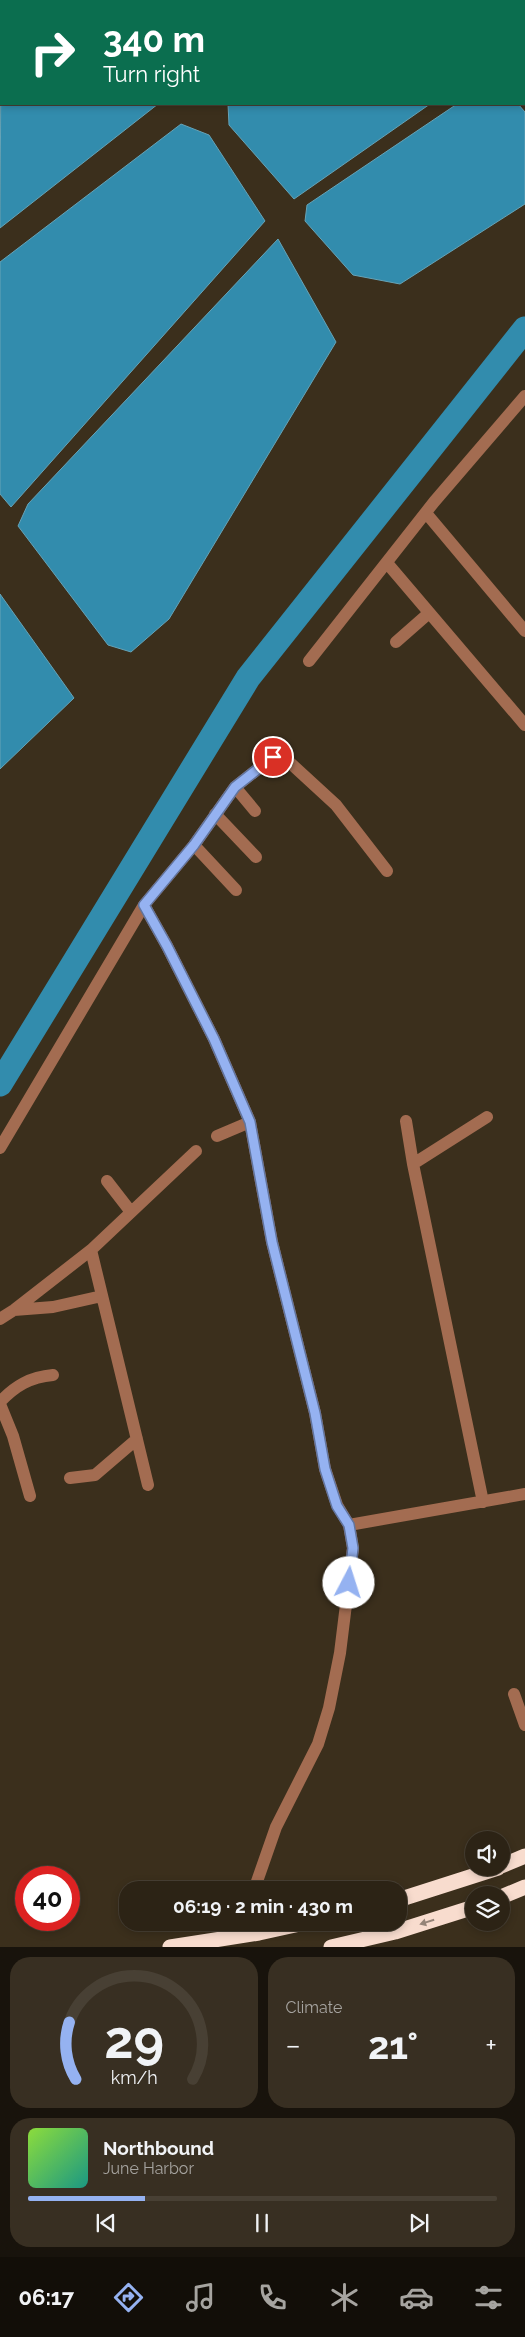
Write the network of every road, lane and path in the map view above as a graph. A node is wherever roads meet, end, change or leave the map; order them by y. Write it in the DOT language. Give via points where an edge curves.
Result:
graph roads {
  1 [pos="525,396"];
  2 [pos="426,512"];
  3 [pos="387,563"];
  4 [pos="429,613"];
  5 [pos="525,631"];
  6 [pos="396,642"];
  7 [pos="308,661"];
  8 [pos="525,725"];
  9 [pos="235,787"];
  10 [pos="255,811"];
  11 [pos="215,814"];
  12 [pos="194,845"];
  13 [pos="256,858"];
  14 [pos="387,871"];
  15 [pos="236,890"];
  16 [pos="144,905"];
  17 [pos="487,1117"];
  18 [pos="406,1121"];
  19 [pos="250,1122"];
  20 [pos="217,1136"];
  21 [pos="0,1148"];
  22 [pos="196,1151"];
  23 [pos="413,1164"];
  24 [pos="107,1181"];
  25 [pos="131,1212"];
  26 [pos="91,1250"];
  27 [pos="102,1296"];
  28 [pos="14,1310"];
  29 [pos="0,1319"];
  30 [pos="53,1375"];
  31 [pos="0,1403"];
  32 [pos="137,1439"];
  33 [pos="70,1478"];
  34 [pos="148,1485"];
  35 [pos="525,1494"];
  36 [pos="30,1496"];
  37 [pos="483,1502"];
  38 [pos="349,1525"];
  39 [pos="514,1694"];
  40 [pos="525,1725"];
  41 [pos="525,1856"];
  42 [pos="510,1862"];
  43 [pos="473,1876"];
  44 [pos="257,1881"];
  45 [pos="525,1887"];
  46 [pos="510,1893"];
  47 [pos="407,1897"];
  48 [pos="465,1910"];
  49 [pos="245,1931"];
  50 [pos="170,1947"];
  51 [pos="331,1947"];
  1 -- 2 [label="street"];
  2 -- 3 [label="street"];
  2 -- 5 [label="street"];
  3 -- 4 [label="street"];
  3 -- 7 [label="street"];
  4 -- 6 [label="street"];
  4 -- 8 [label="street"];
  9 -- 10 [label="street"];
  9 -- 11 [label="street"];
  9 -- 14 [label="street" via="273,757 286,759 336,805"];
  11 -- 12 [label="street"];
  11 -- 13 [label="street"];
  12 -- 15 [label="street"];
  12 -- 16 [label="street"];
  16 -- 19 [label="street" via="214,1039"];
  16 -- 21 [label="street"];
  17 -- 23 [label="street"];
  18 -- 23 [label="street"];
  19 -- 20 [label="street"];
  19 -- 38 [label="street" via="272,1242 315,1413 325,1469 337,1506"];
  22 -- 25 [label="street"];
  23 -- 37 [label="street"];
  24 -- 25 [label="street"];
  25 -- 26 [label="street"];
  26 -- 27 [label="street"];
  26 -- 28 [label="street"];
  27 -- 28 [label="street" via="53,1308"];
  27 -- 32 [label="street"];
  28 -- 29 [label="street"];
  30 -- 31 [label="street" via="36,1376 13,1388"];
  31 -- 36 [label="street"];
  32 -- 33 [label="street" via="95,1475"];
  32 -- 34 [label="street"];
  35 -- 37 [label="street"];
  37 -- 38 [label="street"];
  38 -- 44 [label="street" via="353,1548 330,1708 318,1744 276,1827"];
  39 -- 40 [label="street"];
  41 -- 42 [label="highway"];
  43 -- 47 [label="highway"];
  45 -- 46 [label="highway"];
  48 -- 51 [label="highway, one-way" via="395,1932"];
  49 -- 50 [label="highway"];
}
